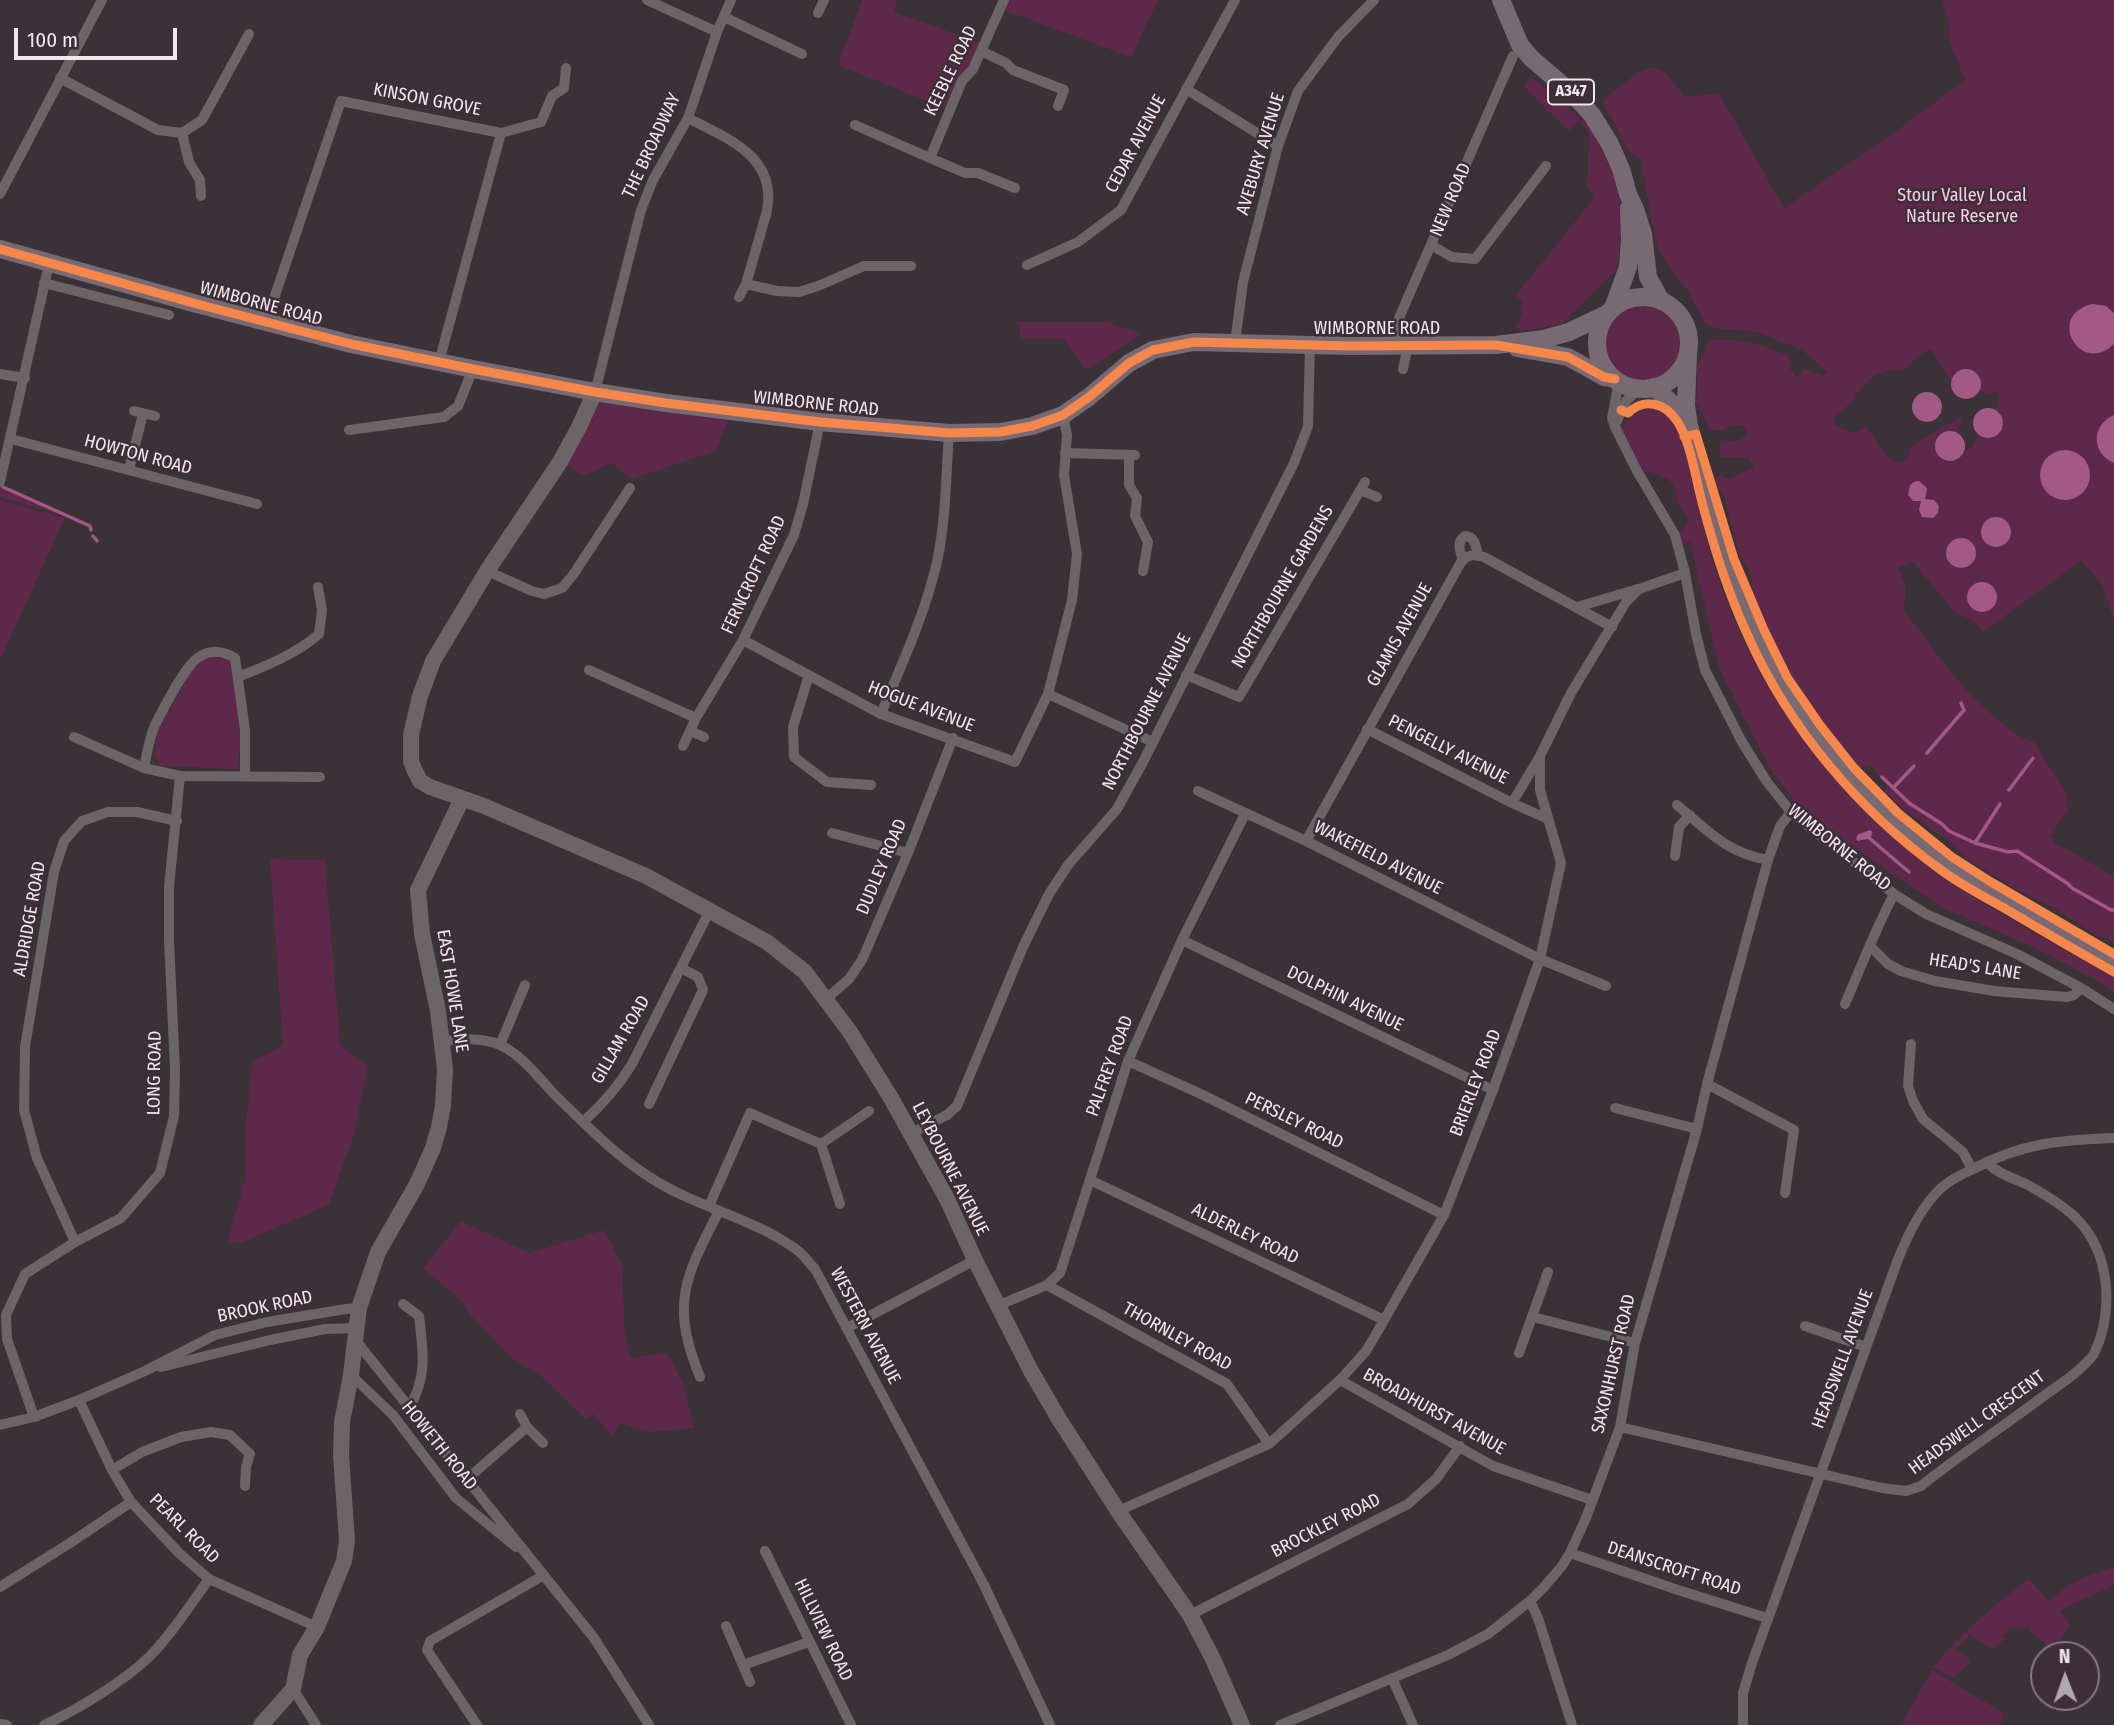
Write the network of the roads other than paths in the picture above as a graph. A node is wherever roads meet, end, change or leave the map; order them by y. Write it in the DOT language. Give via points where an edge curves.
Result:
graph roads {
  1 [pos="102,0"];
  2 [pos="647,0"];
  3 [pos="731,0"];
  4 [pos="824,0"];
  5 [pos="1004,0"];
  6 [pos="1235,0"];
  7 [pos="1374,0"];
  8 [pos="1501,0"];
  9 [pos="818,13"];
  10 [pos="724,17"];
  11 [pos="717,32"];
  12 [pos="249,34"];
  13 [pos="981,51"];
  14 [pos="802,54"];
  15 [pos="1513,56"];
  16 [pos="566,68"];
  17 [pos="60,78"];
  18 [pos="1069,78"];
  19 [pos="1186,89"];
  20 [pos="1064,90"];
  21 [pos="1058,106"];
  22 [pos="688,118"];
  23 [pos="855,125"];
  24 [pos="501,132"];
  25 [pos="182,133"];
  26 [pos="1278,146"];
  27 [pos="930,158"];
  28 [pos="1546,166"];
  29 [pos="1015,188"];
  30 [pos="0,194"];
  31 [pos="1628,194"];
  32 [pos="201,196"];
  33 [pos="1432,245"];
  34 [pos="0,249"];
  35 [pos="49,264"];
  36 [pos="1027,265"];
  37 [pos="911,266"];
  38 [pos="44,283"];
  39 [pos="746,284"];
  40 [pos="739,298"];
  41 [pos="1661,300"];
  42 [pos="1610,311"];
  43 [pos="169,315"];
  44 [pos="266,322"];
  45 [pos="1235,343"];
  46 [pos="1310,345"];
  47 [pos="1496,345"];
  48 [pos="1402,346"];
  49 [pos="1688,353"];
  50 [pos="439,362"];
  51 [pos="473,369"];
  52 [pos="1403,369"];
  53 [pos="0,374"];
  54 [pos="24,378"];
  55 [pos="1617,380"];
  56 [pos="1647,388"];
  57 [pos="595,393"];
  58 [pos="144,414"];
  59 [pos="1063,415"];
  60 [pos="820,422"];
  61 [pos="1689,426"];
  62 [pos="1615,427"];
  63 [pos="349,430"];
  64 [pos="949,433"];
  65 [pos="10,439"];
  66 [pos="1065,453"];
  67 [pos="129,469"];
  68 [pos="0,482"];
  69 [pos="630,488"];
  70 [pos="1377,497"];
  71 [pos="257,504"];
  72 [pos="1478,555"];
  73 [pos="1463,560"];
  74 [pos="487,571"];
  75 [pos="1143,571"];
  76 [pos="1685,573"];
  77 [pos="317,587"];
  78 [pos="1639,589"];
  79 [pos="1577,607"];
  80 [pos="1612,627"];
  81 [pos="743,640"];
  82 [pos="589,670"];
  83 [pos="809,675"];
  84 [pos="1186,675"];
  85 [pos="601,676"];
  86 [pos="238,677"];
  87 [pos="596,688"];
  88 [pos="1048,694"];
  89 [pos="881,713"];
  90 [pos="696,718"];
  91 [pos="1367,729"];
  92 [pos="690,731"];
  93 [pos="74,737"];
  94 [pos="704,737"];
  95 [pos="953,738"];
  96 [pos="1153,743"];
  97 [pos="683,746"];
  98 [pos="1540,756"];
  99 [pos="144,768"];
  100 [pos="180,776"];
  101 [pos="245,776"];
  102 [pos="320,777"];
  103 [pos="871,785"];
  104 [pos="1198,791"];
  105 [pos="462,799"];
  106 [pos="1512,803"];
  107 [pos="1677,805"];
  108 [pos="1791,812"];
  109 [pos="1245,814"];
  110 [pos="1690,816"];
  111 [pos="1548,819"];
  112 [pos="177,821"];
  113 [pos="832,833"];
  114 [pos="1306,841"];
  115 [pos="908,853"];
  116 [pos="1675,856"];
  117 [pos="1768,860"];
  118 [pos="1894,894"];
  119 [pos="709,910"];
  120 [pos="1182,940"];
  121 [pos="1870,946"];
  122 [pos="1540,959"];
  123 [pos="2114,962"];
  124 [pos="681,968"];
  125 [pos="525,985"];
  126 [pos="1606,986"];
  127 [pos="2081,988"];
  128 [pos="826,999"];
  129 [pos="1845,1004"];
  130 [pos="2114,1009"];
  131 [pos="442,1041"];
  132 [pos="1911,1044"];
  133 [pos="500,1045"];
  134 [pos="1128,1061"];
  135 [pos="1707,1084"];
  136 [pos="1493,1090"];
  137 [pos="649,1104"];
  138 [pos="1615,1108"];
  139 [pos="869,1111"];
  140 [pos="583,1122"];
  141 [pos="1697,1129"];
  142 [pos="912,1133"];
  143 [pos="2114,1138"];
  144 [pos="821,1144"];
  145 [pos="1986,1162"];
  146 [pos="1972,1169"];
  147 [pos="1090,1180"];
  148 [pos="1785,1193"];
  149 [pos="840,1204"];
  150 [pos="714,1209"];
  151 [pos="1444,1215"];
  152 [pos="75,1242"];
  153 [pos="975,1260"];
  154 [pos="1548,1272"];
  155 [pos="1046,1285"];
  156 [pos="403,1304"];
  157 [pos="997,1306"];
  158 [pos="359,1308"];
  159 [pos="1533,1317"];
  160 [pos="1384,1320"];
  161 [pos="1805,1326"];
  162 [pos="847,1328"];
  163 [pos="356,1334"];
  164 [pos="1635,1343"];
  165 [pos="1866,1347"];
  166 [pos="1520,1353"];
  167 [pos="145,1371"];
  168 [pos="352,1375"];
  169 [pos="699,1377"];
  170 [pos="1340,1380"];
  171 [pos="79,1401"];
  172 [pos="409,1408"];
  173 [pos="520,1414"];
  174 [pos="34,1417"];
  175 [pos="0,1426"];
  176 [pos="527,1427"];
  177 [pos="1620,1427"];
  178 [pos="543,1443"];
  179 [pos="1269,1444"];
  180 [pos="1460,1446"];
  181 [pos="112,1470"];
  182 [pos="1821,1473"];
  183 [pos="467,1479"];
  184 [pos="245,1486"];
  185 [pos="1592,1500"];
  186 [pos="131,1502"];
  187 [pos="1118,1511"];
  188 [pos="765,1551"];
  189 [pos="1570,1553"];
  190 [pos="534,1562"];
  191 [pos="544,1575"];
  192 [pos="209,1579"];
  193 [pos="0,1587"];
  194 [pos="1530,1601"];
  195 [pos="1190,1615"];
  196 [pos="1767,1618"];
  197 [pos="726,1626"];
  198 [pos="317,1627"];
  199 [pos="808,1642"];
  200 [pos="743,1665"];
  201 [pos="1392,1678"];
  202 [pos="750,1682"];
  203 [pos="293,1689"];
  204 [pos="0,1724"];
  205 [pos="7,1725"];
  206 [pos="44,1725"];
  207 [pos="261,1725"];
  208 [pos="316,1725"];
  209 [pos="477,1725"];
  210 [pos="649,1725"];
  211 [pos="851,1725"];
  212 [pos="1050,1725"];
  213 [pos="1242,1725"];
  214 [pos="1280,1725"];
  215 [pos="1413,1725"];
  216 [pos="1572,1725"];
  217 [pos="1743,1725"];
  1 -- 17 [label="street"];
  2 -- 11 [label="street"];
  3 -- 10 [label="street, THE BROADWAY"];
  4 -- 9 [label="street"];
  5 -- 13 [label="street, KEEBLE ROAD"];
  6 -- 19 [label="street, CEDAR AVENUE"];
  7 -- 26 [label="street, AVEBURY AVENUE" via="1338,37 1298,91"];
  8 -- 31 [label="main road, A347" via="1520,45 1573,94 1600,127"];
  10 -- 11 [label="street, THE BROADWAY"];
  10 -- 14 [label="street"];
  11 -- 22 [label="street, THE BROADWAY"];
  12 -- 25 [label="street" via="202,120"];
  13 -- 20 [label="street" via="1013,70"];
  13 -- 27 [label="street, KEEBLE ROAD" via="962,81"];
  15 -- 33 [label="street, NEW ROAD"];
  16 -- 24 [label="street" via="564,88 552,96 541,122"];
  17 -- 25 [label="street" via="158,130"];
  17 -- 30 [label="street"];
  18 -- 20 [label="street"];
  19 -- 26 [label="street"];
  19 -- 36 [label="street, CEDAR AVENUE" via="1121,210 1078,242"];
  20 -- 21 [label="street"];
  22 -- 39 [label="street" via="750,153 766,181 767,211"];
  22 -- 57 [label="street, THE BROADWAY" via="641,210"];
  23 -- 27 [label="street"];
  24 -- 44 [label="street, KINSON GROVE" via="341,102"];
  24 -- 50 [label="street, KINSON GROVE"];
  25 -- 32 [label="street" via="189,162 200,180"];
  26 -- 45 [label="street, AVEBURY AVENUE" via="1243,282"];
  27 -- 29 [label="street"];
  28 -- 33 [label="street" via="1475,259 1452,257"];
  31 -- 41 [label="main road, A347" via="1643,234 1648,276"];
  31 -- 42 [label="main road, A347" via="1628,267"];
  33 -- 48 [label="street, NEW ROAD" via="1399,318"];
  34 -- 35 [label="main road, WIMBORNE ROAD"];
  35 -- 38 [label="street"];
  35 -- 44 [label="main road, WIMBORNE ROAD"];
  37 -- 39 [label="street" via="864,266 799,292"];
  38 -- 43 [label="street"];
  38 -- 54 [label="street"];
  39 -- 40 [label="street"];
  41 -- 42 [label="main road" via="1636,298"];
  41 -- 49 [label="main road" via="1681,317"];
  42 -- 47 [label="main road, WIMBORNE ROAD" via="1569,332"];
  42 -- 55 [label="main road" via="1597,343 1602,363"];
  44 -- 50 [label="main road, WIMBORNE ROAD"];
  45 -- 46 [label="main road, WIMBORNE ROAD"];
  45 -- 59 [label="main road, WIMBORNE ROAD" via="1194,342 1153,350 1129,363"];
  46 -- 48 [label="main road, WIMBORNE ROAD"];
  46 -- 84 [label="street, NORTHBOURNE AVENUE" via="1308,426 1294,463"];
  47 -- 48 [label="main road, WIMBORNE ROAD"];
  47 -- 55 [label="main road, WIMBORNE ROAD" via="1569,357"];
  48 -- 52 [label="street, WIMBORNE ROAD"];
  49 -- 56 [label="main road" via="1676,375"];
  49 -- 61 [label="main road"];
  50 -- 51 [label="main road, WIMBORNE ROAD"];
  51 -- 57 [label="main road, WIMBORNE ROAD"];
  51 -- 63 [label="street" via="458,406 444,417"];
  53 -- 54 [label="street"];
  54 -- 65 [label="street"];
  55 -- 56 [label="main road"];
  55 -- 62 [label="street, WIMBORNE ROAD"];
  56 -- 61 [label="main road" via="1679,410"];
  56 -- 62 [label="street" via="1626,401"];
  57 -- 60 [label="main road, WIMBORNE ROAD"];
  57 -- 74 [label="street" via="561,462"];
  58 -- 67 [label="street"];
  59 -- 64 [label="main road, WIMBORNE ROAD" via="1000,432"];
  59 -- 66 [label="street"];
  60 -- 64 [label="main road, WIMBORNE ROAD"];
  60 -- 81 [label="street, FERNCROFT ROAD" via="800,519"];
  61 -- 123 [label="main road" via="1728,565 1756,634 1783,684 1842,767 1892,819 1946,861"];
  62 -- 76 [label="street, WIMBORNE ROAD" via="1675,535"];
  64 -- 89 [label="street" via="937,560 924,608"];
  65 -- 67 [label="street, HOWTON ROAD"];
  65 -- 68 [label="street"];
  66 -- 75 [label="street" via="1132,455 1129,485 1137,498 1135,516 1149,542"];
  66 -- 88 [label="street" via="1064,475 1077,554 1072,600"];
  67 -- 71 [label="street, HOWTON ROAD"];
  69 -- 74 [label="street" via="562,588 544,594"];
  70 -- 84 [label="street, NORTHBOURNE GARDENS" via="1362,486 1239,697"];
  72 -- 73 [label="street"];
  72 -- 73 [label="street, GLAMIS AVENUE" via="1472,537 1465,536 1459,544"];
  72 -- 79 [label="street"];
  73 -- 91 [label="street, GLAMIS AVENUE"];
  74 -- 105 [label="street" via="433,661 411,736 411,761 420,781"];
  76 -- 78 [label="street"];
  76 -- 108 [label="street, WIMBORNE ROAD" via="1705,670 1760,772"];
  77 -- 86 [label="street" via="322,610 319,634 306,645"];
  78 -- 79 [label="street"];
  78 -- 80 [label="street, BRIERLEY ROAD"];
  79 -- 80 [label="street"];
  80 -- 98 [label="street, BRIERLEY ROAD" via="1571,693"];
  81 -- 83 [label="street, HOGUE AVENUE"];
  81 -- 90 [label="street, FERNCROFT ROAD"];
  82 -- 85 [label="street"];
  83 -- 89 [label="street, HOGUE AVENUE"];
  83 -- 103 [label="street" via="793,727 794,757 827,782"];
  84 -- 96 [label="street, NORTHBOURNE AVENUE"];
  85 -- 87 [label="street"];
  85 -- 90 [label="street"];
  86 -- 99 [label="street" via="235,658 226,653 200,656 188,667 155,726"];
  86 -- 101 [label="street"];
  88 -- 95 [label="street, HOGUE AVENUE" via="1015,762"];
  88 -- 96 [label="street"];
  89 -- 95 [label="street, HOGUE AVENUE"];
  90 -- 92 [label="street, FERNCROFT ROAD"];
  91 -- 106 [label="street, PENGELLY AVENUE"];
  91 -- 114 [label="street, GLAMIS AVENUE"];
  92 -- 94 [label="street"];
  92 -- 97 [label="street, FERNCROFT ROAD"];
  93 -- 99 [label="street"];
  95 -- 115 [label="street, DUDLEY ROAD"];
  96 -- 142 [label="street, NORTHBOURNE AVENUE" via="1117,809 1049,894 954,1111"];
  98 -- 106 [label="street, PENGELLY AVENUE"];
  98 -- 111 [label="street, BRIERLEY ROAD"];
  99 -- 100 [label="street"];
  100 -- 101 [label="street"];
  100 -- 112 [label="street, LONG ROAD"];
  101 -- 102 [label="street"];
  104 -- 109 [label="street, WAKEFIELD AVENUE"];
  105 -- 119 [label="street, LEYBOURNE AVENUE" via="646,876"];
  105 -- 131 [label="street, EAST HOWE LANE" via="418,890"];
  106 -- 111 [label="street, PENGELLY AVENUE"];
  107 -- 110 [label="street"];
  108 -- 117 [label="street, SAXONHURST ROAD" via="1780,826"];
  108 -- 118 [label="street, WIMBORNE ROAD"];
  109 -- 114 [label="street, WAKEFIELD AVENUE"];
  109 -- 120 [label="street, PALFREY ROAD"];
  110 -- 116 [label="street" via="1679,827"];
  110 -- 117 [label="street" via="1730,848"];
  111 -- 122 [label="street, BRIERLEY ROAD" via="1561,863"];
  112 -- 152 [label="street, LONG ROAD" via="169,887 174,1116 163,1162 160,1173 121,1218"];
  112 -- 152 [label="street, ALDRIDGE ROAD" via="137,812 108,813 82,821 64,841 54,872 25,1047 24,1110 37,1158"];
  113 -- 115 [label="street"];
  114 -- 122 [label="street, WAKEFIELD AVENUE"];
  115 -- 128 [label="street, DUDLEY ROAD" via="856,970"];
  117 -- 135 [label="street, SAXONHURST ROAD"];
  118 -- 121 [label="street"];
  118 -- 127 [label="street, WIMBORNE ROAD"];
  119 -- 124 [label="street, GILLAM ROAD"];
  119 -- 128 [label="street, LEYBOURNE AVENUE" via="780,951 805,972"];
  120 -- 134 [label="street, PALFREY ROAD"];
  120 -- 136 [label="street, DOLPHIN AVENUE"];
  121 -- 127 [label="street, HEAD'S LANE" via="1901,971 1935,981 2067,997"];
  121 -- 129 [label="street"];
  122 -- 126 [label="street, WAKEFIELD AVENUE"];
  122 -- 136 [label="street, BRIERLEY ROAD"];
  124 -- 137 [label="street" via="698,977 703,990"];
  124 -- 140 [label="street, GILLAM ROAD" via="619,1084"];
  125 -- 133 [label="street"];
  127 -- 130 [label="street, WIMBORNE ROAD"];
  128 -- 142 [label="street, LEYBOURNE AVENUE"];
  131 -- 133 [label="street, WESTERN AVENUE" via="477,1039"];
  131 -- 158 [label="street, EAST HOWE LANE" via="444,1098 433,1148 378,1252"];
  132 -- 146 [label="street" via="1908,1086 1913,1101 1923,1119 1963,1152"];
  133 -- 140 [label="street, WESTERN AVENUE"];
  134 -- 147 [label="street, PALFREY ROAD"];
  134 -- 151 [label="street, PERSLEY ROAD"];
  135 -- 141 [label="street, SAXONHURST ROAD"];
  135 -- 148 [label="street" via="1794,1130"];
  136 -- 151 [label="street, BRIERLEY ROAD"];
  138 -- 141 [label="street"];
  139 -- 144 [label="street"];
  140 -- 150 [label="street, WESTERN AVENUE" via="648,1177"];
  141 -- 164 [label="street, SAXONHURST ROAD"];
  142 -- 153 [label="street, LEYBOURNE AVENUE"];
  143 -- 145 [label="street, HEADSWELL AVENUE" via="2031,1146"];
  144 -- 149 [label="street"];
  144 -- 150 [label="street" via="750,1113"];
  145 -- 146 [label="street, HEADSWELL AVENUE"];
  145 -- 182 [label="street, HEADSWELL CRESCENT" via="2068,1210 2098,1247 2112,1298 2099,1346 2070,1377 1913,1490 1892,1490"];
  146 -- 165 [label="street, HEADSWELL AVENUE" via="1942,1187 1924,1209 1905,1241"];
  147 -- 155 [label="street, PALFREY ROAD" via="1060,1273"];
  147 -- 160 [label="street, ALDERLEY ROAD"];
  150 -- 162 [label="street, WESTERN AVENUE" via="799,1251 815,1269"];
  150 -- 169 [label="street" via="686,1285 684,1322"];
  151 -- 160 [label="street, BRIERLEY ROAD"];
  152 -- 174 [label="street, LONG ROAD" via="25,1274 6,1315 7,1339"];
  153 -- 157 [label="street, LEYBOURNE AVENUE"];
  153 -- 162 [label="street"];
  154 -- 159 [label="street"];
  155 -- 157 [label="street"];
  155 -- 179 [label="street, THORNLEY ROAD" via="1227,1384"];
  156 -- 172 [label="street, HOWETH ROAD" via="419,1316 424,1356 419,1393"];
  157 -- 187 [label="street, LEYBOURNE AVENUE" via="1059,1419"];
  158 -- 163 [label="street, EAST HOWE LANE"];
  158 -- 167 [label="street, BROOK ROAD" via="215,1335"];
  159 -- 164 [label="street"];
  159 -- 166 [label="street"];
  160 -- 170 [label="street, BRIERLEY ROAD" via="1366,1351"];
  161 -- 165 [label="street"];
  162 -- 212 [label="street, WESTERN AVENUE" via="984,1586"];
  163 -- 167 [label="street, BROOK ROAD" via="325,1329"];
  163 -- 168 [label="street, EAST HOWE LANE"];
  163 -- 172 [label="street, HOWETH ROAD"];
  164 -- 177 [label="street, SAXONHURST ROAD"];
  165 -- 182 [label="street, HEADSWELL AVENUE"];
  167 -- 171 [label="street, BROOK ROAD"];
  168 -- 190 [label="street, HOWETH ROAD" via="393,1415 456,1498"];
  168 -- 198 [label="street, EAST HOWE LANE" via="341,1431 347,1541 344,1561"];
  170 -- 179 [label="street, BRIERLEY ROAD"];
  170 -- 180 [label="street, BROADHURST AVENUE"];
  171 -- 174 [label="street, BROOK ROAD"];
  171 -- 181 [label="street, PEARL ROAD"];
  172 -- 183 [label="street, HOWETH ROAD"];
  173 -- 176 [label="street"];
  174 -- 175 [label="street, BROOK ROAD"];
  176 -- 178 [label="street"];
  176 -- 183 [label="street"];
  177 -- 182 [label="street, HEADSWELL CRESCENT"];
  177 -- 185 [label="street, SAXONHURST ROAD"];
  179 -- 187 [label="street, BRIERLEY ROAD"];
  180 -- 185 [label="street, BROADHURST AVENUE" via="1493,1466"];
  180 -- 195 [label="street, BROCKLEY ROAD" via="1436,1479 1408,1504"];
  181 -- 184 [label="street" via="181,1437 211,1432 230,1435 250,1454"];
  181 -- 186 [label="street, PEARL ROAD"];
  182 -- 196 [label="street, HEADSWELL AVENUE"];
  183 -- 190 [label="street, HOWETH ROAD"];
  185 -- 189 [label="street, SAXONHURST ROAD"];
  186 -- 192 [label="street, PEARL ROAD"];
  186 -- 193 [label="street"];
  187 -- 195 [label="street, LEYBOURNE AVENUE"];
  188 -- 199 [label="street, HILLVIEW ROAD"];
  189 -- 194 [label="street, SAXONHURST ROAD"];
  189 -- 196 [label="street, DEANSCROFT ROAD"];
  190 -- 191 [label="street, HOWETH ROAD"];
  191 -- 209 [label="street" via="430,1642 428,1650"];
  191 -- 210 [label="street, HOWETH ROAD" via="594,1638"];
  192 -- 198 [label="street, PEARL ROAD"];
  192 -- 206 [label="street" via="148,1657 107,1688"];
  194 -- 201 [label="street, SAXONHURST ROAD" via="1488,1634"];
  194 -- 216 [label="street"];
  195 -- 213 [label="street, LEYBOURNE AVENUE"];
  196 -- 217 [label="street, HEADSWELL AVENUE" via="1743,1693"];
  197 -- 200 [label="street"];
  198 -- 203 [label="street, EAST HOWE LANE" via="300,1655"];
  199 -- 200 [label="street"];
  199 -- 211 [label="street, HILLVIEW ROAD"];
  200 -- 202 [label="street"];
  201 -- 214 [label="street, SAXONHURST ROAD"];
  201 -- 215 [label="street"];
  203 -- 207 [label="street, EAST HOWE LANE"];
  203 -- 208 [label="street"];
  204 -- 205 [label="street"];
}
